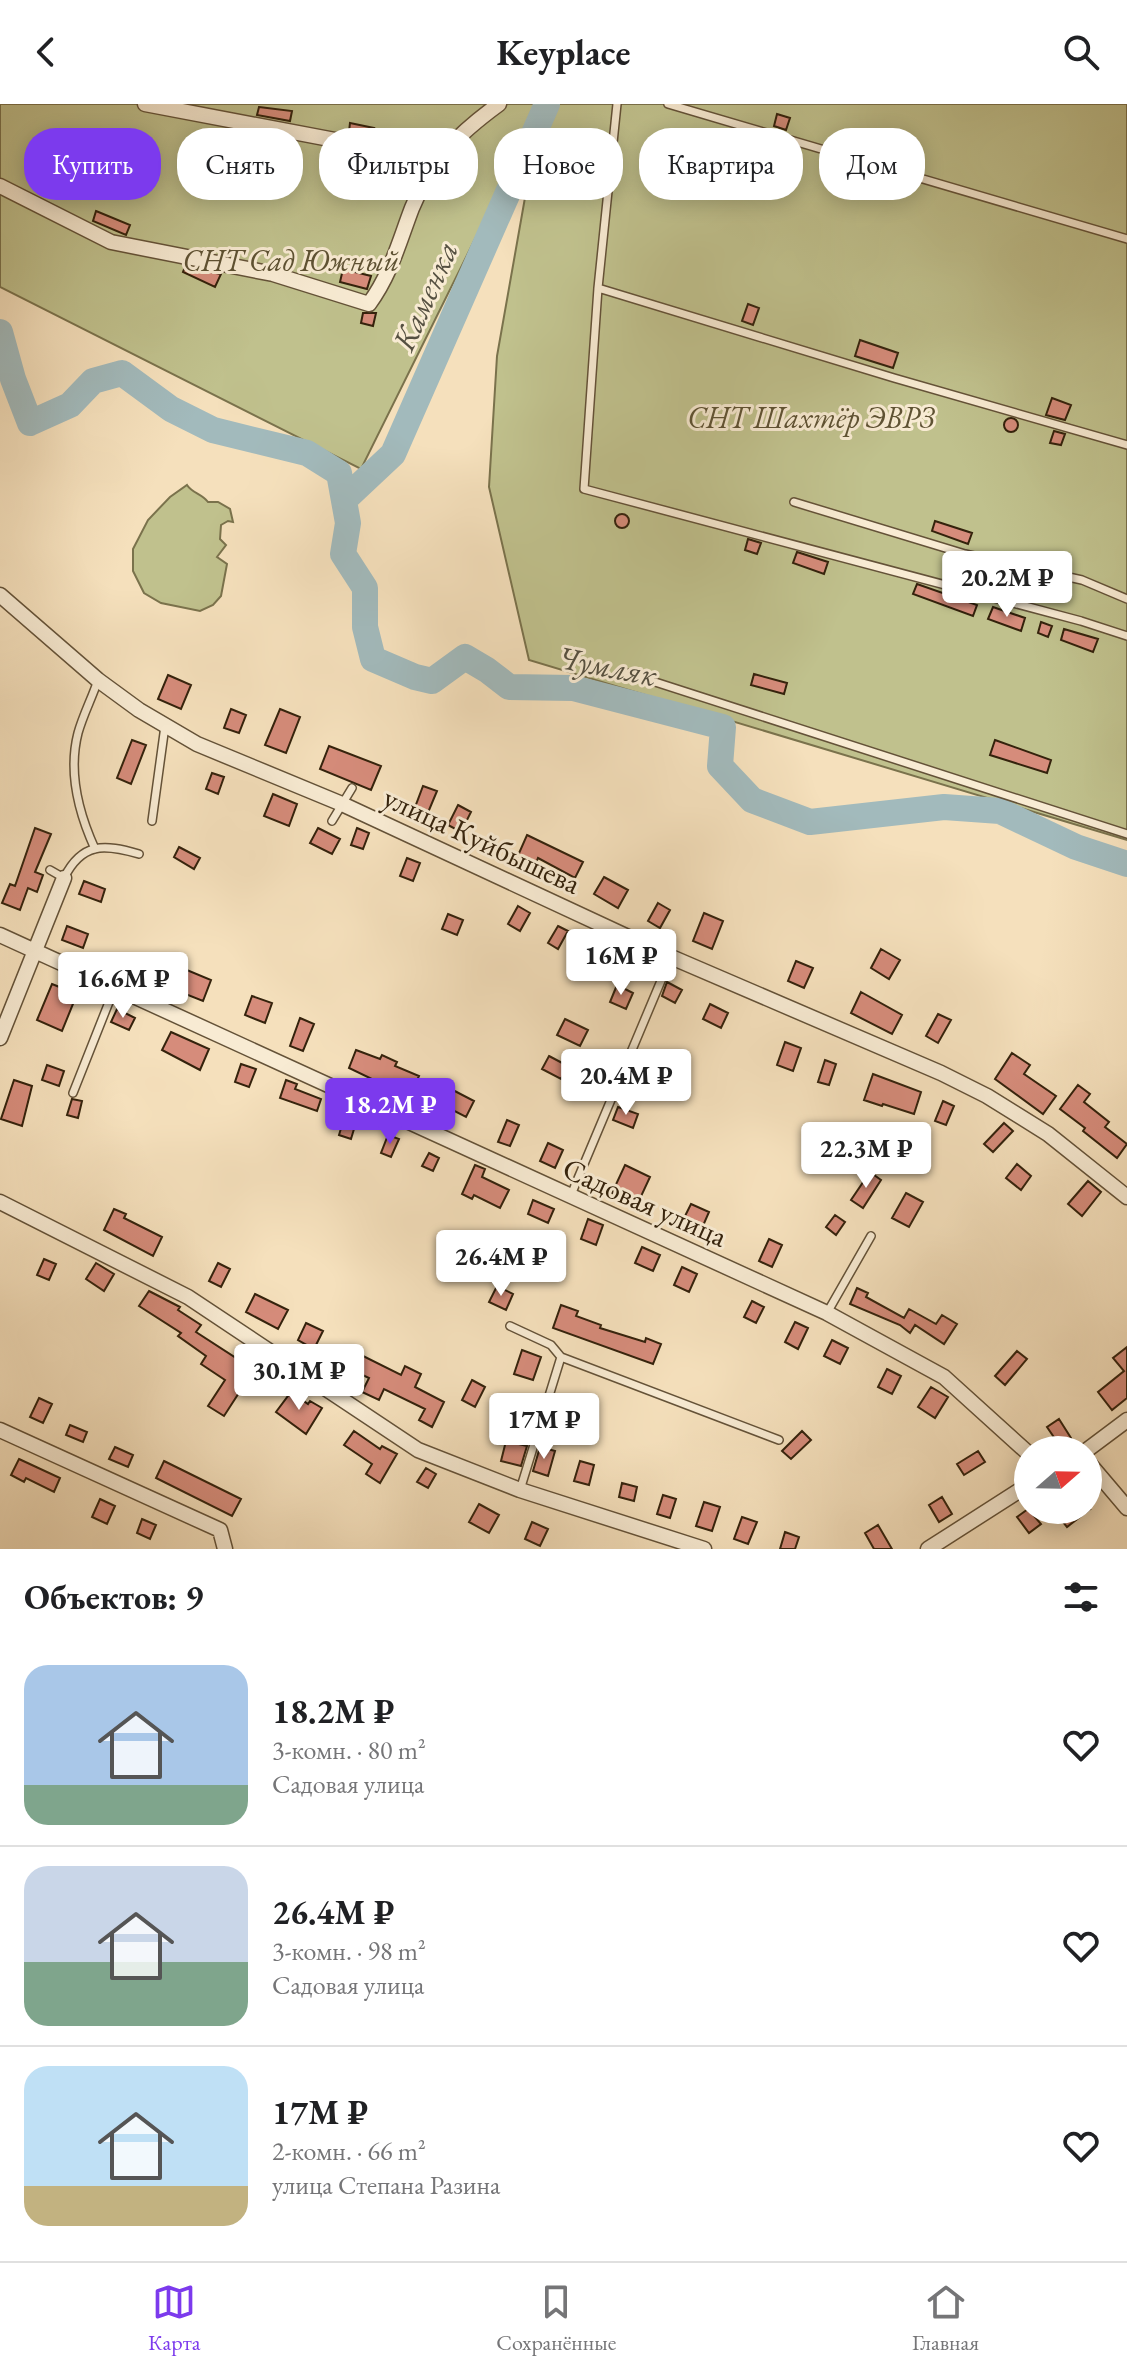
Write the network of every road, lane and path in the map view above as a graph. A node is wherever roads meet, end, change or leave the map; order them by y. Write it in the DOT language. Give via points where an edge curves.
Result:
graph roads {
  1 [pos="145,104"];
  2 [pos="499,104"];
  3 [pos="617,104"];
  4 [pos="668,104"];
  5 [pos="466,128"];
  6 [pos="319,137"];
  7 [pos="0,186"];
  8 [pos="416,200"];
  9 [pos="1127,239"];
  10 [pos="598,288"];
  11 [pos="1127,445"];
  12 [pos="794,502"];
  13 [pos="0,595"];
  14 [pos="1127,599"];
  15 [pos="1127,636"];
  16 [pos="621,671"];
  17 [pos="98,680"];
  18 [pos="165,726"];
  19 [pos="352,788"];
  20 [pos="342,804"];
  21 [pos="152,821"];
  22 [pos="332,821"];
  23 [pos="1127,834"];
  24 [pos="95,849"];
  25 [pos="139,854"];
  26 [pos="57,874"];
  27 [pos="0,935"];
  28 [pos="35,949"];
  29 [pos="671,957"];
  30 [pos="115,987"];
  31 [pos="0,1038"];
  32 [pos="591,1066"];
  33 [pos="622,1078"];
  34 [pos="73,1093"];
  35 [pos="570,1197"];
  36 [pos="1127,1197"];
  37 [pos="0,1202"];
  38 [pos="871,1236"];
  39 [pos="827,1313"];
  40 [pos="510,1326"];
  41 [pos="561,1357"];
  42 [pos="1127,1420"];
  43 [pos="0,1430"];
  44 [pos="1102,1439"];
  45 [pos="779,1440"];
  46 [pos="1014,1440"];
  47 [pos="1102,1479"];
  48 [pos="520,1490"];
  49 [pos="1014,1494"];
  50 [pos="1127,1508"];
  51 [pos="225,1549"];
  52 [pos="704,1549"];
  53 [pos="928,1549"];
  1 -- 6 [label="street"];
  2 -- 5 [label="street"];
  3 -- 10 [label="lane"];
  4 -- 9 [label="lane"];
  7 -- 8 [label="street" via="111,242 273,274 369,304 384,284"];
  10 -- 11 [label="lane"];
  10 -- 15 [label="lane" via="584,489"];
  12 -- 14 [label="lane" via="965,554 1082,580"];
  13 -- 17 [label="street, улица Куйбышева"];
  16 -- 23 [label="lane"];
  17 -- 18 [label="street, улица Куйбышева"];
  17 -- 24 [label="lane" via="78,735 74,773 80,818"];
  18 -- 20 [label="street, улица Куйбышева"];
  18 -- 21 [label="lane"];
  19 -- 20 [label="lane"];
  20 -- 22 [label="lane"];
  20 -- 29 [label="street, улица Куйбышева"];
  24 -- 25 [label="lane"];
  24 -- 26 [label="lane"];
  26 -- 28 [label="street"];
  27 -- 28 [label="street, Садовая улица"];
  28 -- 30 [label="street, Садовая улица"];
  28 -- 31 [label="street"];
  29 -- 33 [label="lane"];
  29 -- 36 [label="street, улица Куйбышева" via="987,1096 1048,1134"];
  30 -- 34 [label="lane"];
  30 -- 35 [label="street, Садовая улица"];
  32 -- 33 [label="lane"];
  33 -- 35 [label="lane"];
  35 -- 39 [label="street, Садовая улица"];
  37 -- 48 [label="street" via="188,1297 418,1450"];
  38 -- 39 [label="lane"];
  39 -- 46 [label="street, Садовая улица" via="944,1377"];
  40 -- 41 [label="lane" via="551,1345"];
  41 -- 45 [label="lane"];
  41 -- 48 [label="lane"];
  42 -- 44 [label="street"];
  43 -- 51 [label="street" via="220,1530"];
  47 -- 50 [label="street"];
  48 -- 52 [label="street"];
  49 -- 53 [label="street"];
}
